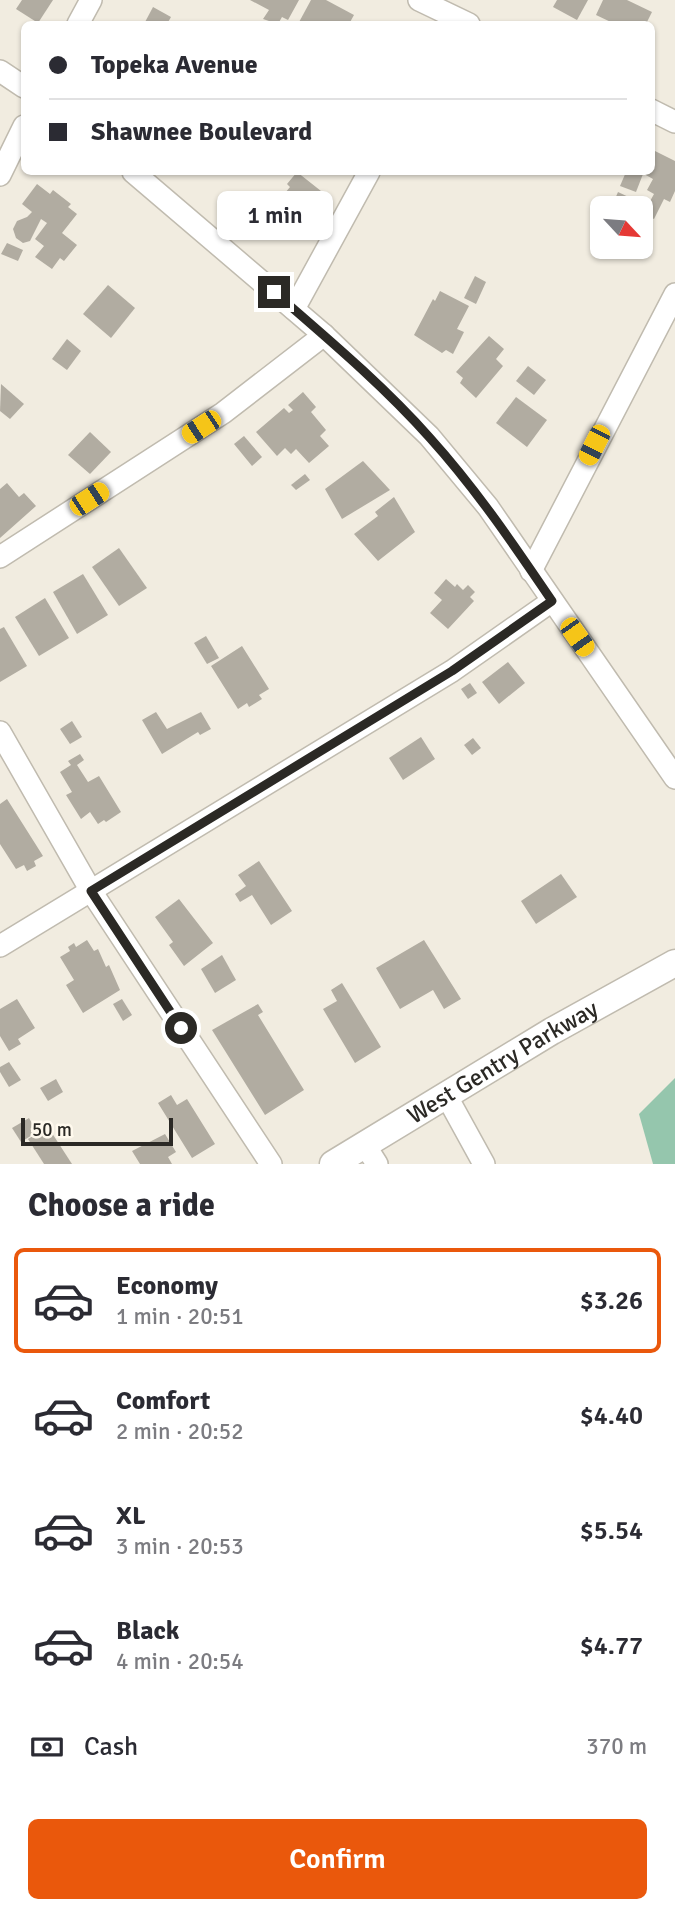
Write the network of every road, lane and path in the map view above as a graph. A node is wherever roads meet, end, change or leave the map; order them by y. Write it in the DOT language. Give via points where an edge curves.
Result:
graph roads {
  1 [pos="91,0"];
  2 [pos="419,0"];
  3 [pos="458,16"];
  4 [pos="80,21"];
  5 [pos="0,71"];
  6 [pos="21,85"];
  7 [pos="655,112"];
  8 [pos="675,122"];
  9 [pos="21,132"];
  10 [pos="0,175"];
  11 [pos="137,175"];
  12 [pos="367,175"];
  13 [pos="675,294"];
  14 [pos="294,309"];
  15 [pos="324,334"];
  16 [pos="0,557"];
  17 [pos="531,570"];
  18 [pos="552,601"];
  19 [pos="0,732"];
  20 [pos="675,778"];
  21 [pos="91,891"];
  22 [pos="0,946"];
  23 [pos="672,961"];
  24 [pos="446,1095"];
  25 [pos="371,1154"];
  26 [pos="482,1162"];
  27 [pos="271,1164"];
  28 [pos="334,1164"];
  1 -- 4 [label="street"];
  2 -- 3 [label="street"];
  5 -- 6 [label="street"];
  7 -- 8 [label="street"];
  9 -- 10 [label="street"];
  11 -- 14 [label="street"];
  12 -- 14 [label="street"];
  13 -- 17 [label="street"];
  14 -- 15 [label="street"];
  15 -- 16 [label="street" via="223,413"];
  15 -- 17 [label="street" via="429,436 488,507"];
  17 -- 18 [label="street"];
  18 -- 20 [label="street"];
  18 -- 21 [label="street" via="452,671"];
  19 -- 21 [label="street"];
  21 -- 22 [label="street"];
  21 -- 27 [label="street"];
  23 -- 24 [label="main road, West Gentry Parkway"];
  24 -- 25 [label="main road, West Gentry Parkway"];
  24 -- 26 [label="street"];
  25 -- 28 [label="main road, West Gentry Parkway"];
}
